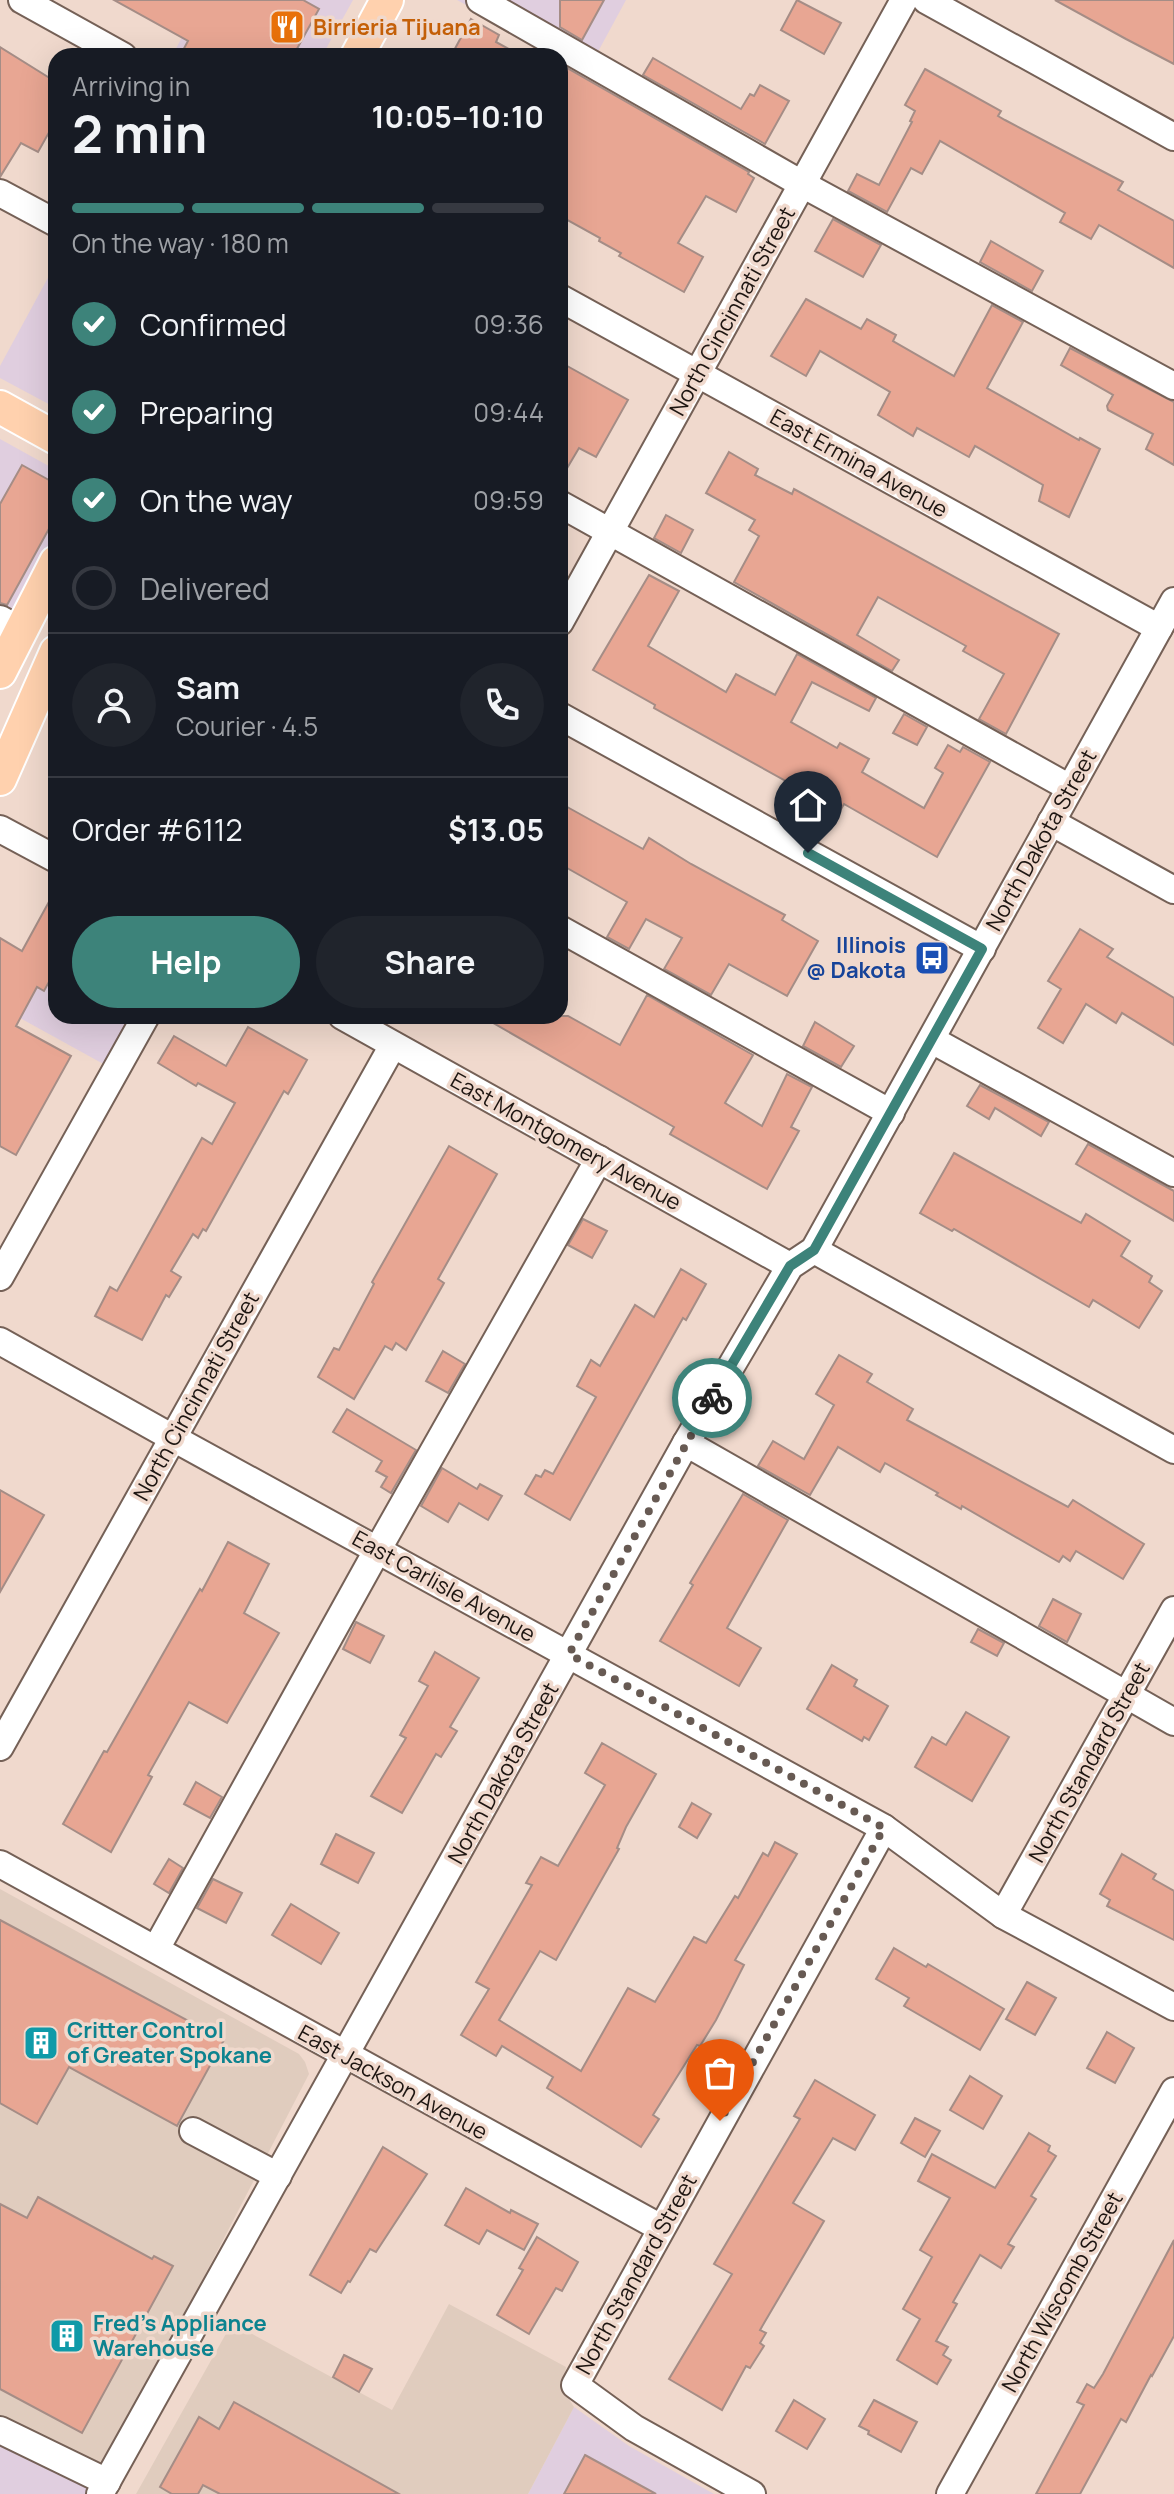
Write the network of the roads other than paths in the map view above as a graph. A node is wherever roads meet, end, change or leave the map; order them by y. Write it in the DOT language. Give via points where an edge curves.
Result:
graph roads {
  1 [pos="22,0"];
  2 [pos="387,0"];
  3 [pos="480,0"];
  4 [pos="904,0"];
  5 [pos="926,0"];
  6 [pos="109,48"];
  7 [pos="361,48"];
  8 [pos="564,48"];
  9 [pos="568,50"];
  10 [pos="1174,137"];
  11 [pos="802,184"];
  12 [pos="0,193"];
  13 [pos="48,219"];
  14 [pos="568,302"];
  15 [pos="697,374"];
  16 [pos="1174,386"];
  17 [pos="0,407"];
  18 [pos="48,434"];
  19 [pos="568,508"];
  20 [pos="610,531"];
  21 [pos="48,573"];
  22 [pos="1174,601"];
  23 [pos="568,607"];
  24 [pos="10,625"];
  25 [pos="1159,628"];
  26 [pos="48,670"];
  27 [pos="0,672"];
  28 [pos="568,720"];
  29 [pos="0,779"];
  30 [pos="1070,788"];
  31 [pos="1051,822"];
  32 [pos="0,829"];
  33 [pos="48,855"];
  34 [pos="1174,890"];
  35 [pos="568,933"];
  36 [pos="982,949"];
  37 [pos="142,1024"];
  38 [pos="356,1024"];
  39 [pos="932,1040"];
  40 [pos="393,1045"];
  41 [pos="891,1113"];
  42 [pos="599,1159"];
  43 [pos="1174,1173"];
  44 [pos="814,1250"];
  45 [pos="790,1266"];
  46 [pos="0,1277"];
  47 [pos="0,1341"];
  48 [pos="173,1438"];
  49 [pos="686,1443"];
  50 [pos="1174,1450"];
  51 [pos="378,1549"];
  52 [pos="1174,1610"];
  53 [pos="569,1654"];
  54 [pos="1126,1696"];
  55 [pos="1174,1722"];
  56 [pos="0,1747"];
  57 [pos="884,1828"];
  58 [pos="0,1864"];
  59 [pos="1003,1915"];
  60 [pos="156,1949"];
  61 [pos="1174,2007"];
  62 [pos="345,2056"];
  63 [pos="1174,2091"];
  64 [pos="193,2131"];
  65 [pos="278,2176"];
  66 [pos="661,2228"];
  67 [pos="0,2430"];
  68 [pos="104,2488"];
  69 [pos="752,2494"];
  70 [pos="950,2494"];
  1 -- 6 [label="street"];
  2 -- 7 [label="main road"];
  3 -- 8 [label="street"];
  4 -- 11 [label="street, North Cincinnati Street"];
  5 -- 10 [label="street"];
  9 -- 11 [label="street"];
  11 -- 15 [label="street, North Cincinnati Street"];
  11 -- 16 [label="street"];
  12 -- 13 [label="street"];
  14 -- 15 [label="street, East Ermina Avenue"];
  15 -- 20 [label="street, North Cincinnati Street"];
  15 -- 25 [label="street, East Ermina Avenue"];
  17 -- 18 [label="main road"];
  19 -- 20 [label="street"];
  20 -- 23 [label="street, North Cincinnati Street"];
  20 -- 30 [label="street"];
  21 -- 24 [label="main road"];
  22 -- 25 [label="street, North Dakota Street"];
  24 -- 27 [label="main road"];
  25 -- 30 [label="street, North Dakota Street"];
  26 -- 29 [label="main road"];
  28 -- 36 [label="street"];
  30 -- 31 [label="street, North Dakota Street"];
  31 -- 34 [label="street"];
  31 -- 36 [label="street, North Dakota Street"];
  32 -- 33 [label="street"];
  35 -- 41 [label="street"];
  36 -- 39 [label="street, North Dakota Street"];
  37 -- 46 [label="street"];
  38 -- 40 [label="street, East Montgomery Avenue"];
  39 -- 41 [label="street, North Dakota Street"];
  39 -- 43 [label="street"];
  40 -- 42 [label="street, East Montgomery Avenue"];
  40 -- 48 [label="street, North Cincinnati Street"];
  41 -- 44 [label="street, North Dakota Street"];
  42 -- 45 [label="street, East Montgomery Avenue"];
  42 -- 51 [label="street"];
  44 -- 45 [label="street, North Dakota Street"];
  44 -- 50 [label="street"];
  45 -- 49 [label="street, North Dakota Street"];
  47 -- 48 [label="street, East Carlisle Avenue"];
  48 -- 51 [label="street, East Carlisle Avenue"];
  48 -- 56 [label="street, North Cincinnati Street"];
  49 -- 53 [label="street, North Dakota Street"];
  49 -- 54 [label="street"];
  51 -- 53 [label="street, East Carlisle Avenue"];
  51 -- 60 [label="street"];
  52 -- 54 [label="street, North Standard Street"];
  53 -- 57 [label="street, East Carlisle Avenue"];
  53 -- 62 [label="street, North Dakota Street"];
  54 -- 55 [label="street"];
  54 -- 59 [label="street, North Standard Street"];
  57 -- 59 [label="street, East Carlisle Avenue"];
  57 -- 66 [label="street, North Standard Street"];
  58 -- 60 [label="street, East Jackson Avenue"];
  59 -- 61 [label="street, East Carlisle Avenue"];
  60 -- 62 [label="street, East Jackson Avenue"];
  62 -- 65 [label="street, North Dakota Street"];
  62 -- 66 [label="street, East Jackson Avenue"];
  63 -- 70 [label="street, North Wiscomb Street"];
  64 -- 65 [label="street"];
  65 -- 68 [label="street, North Dakota Street"];
  66 -- 69 [label="street, North Standard Street" via="575,2385 634,2428"];
  67 -- 68 [label="street"];
}
